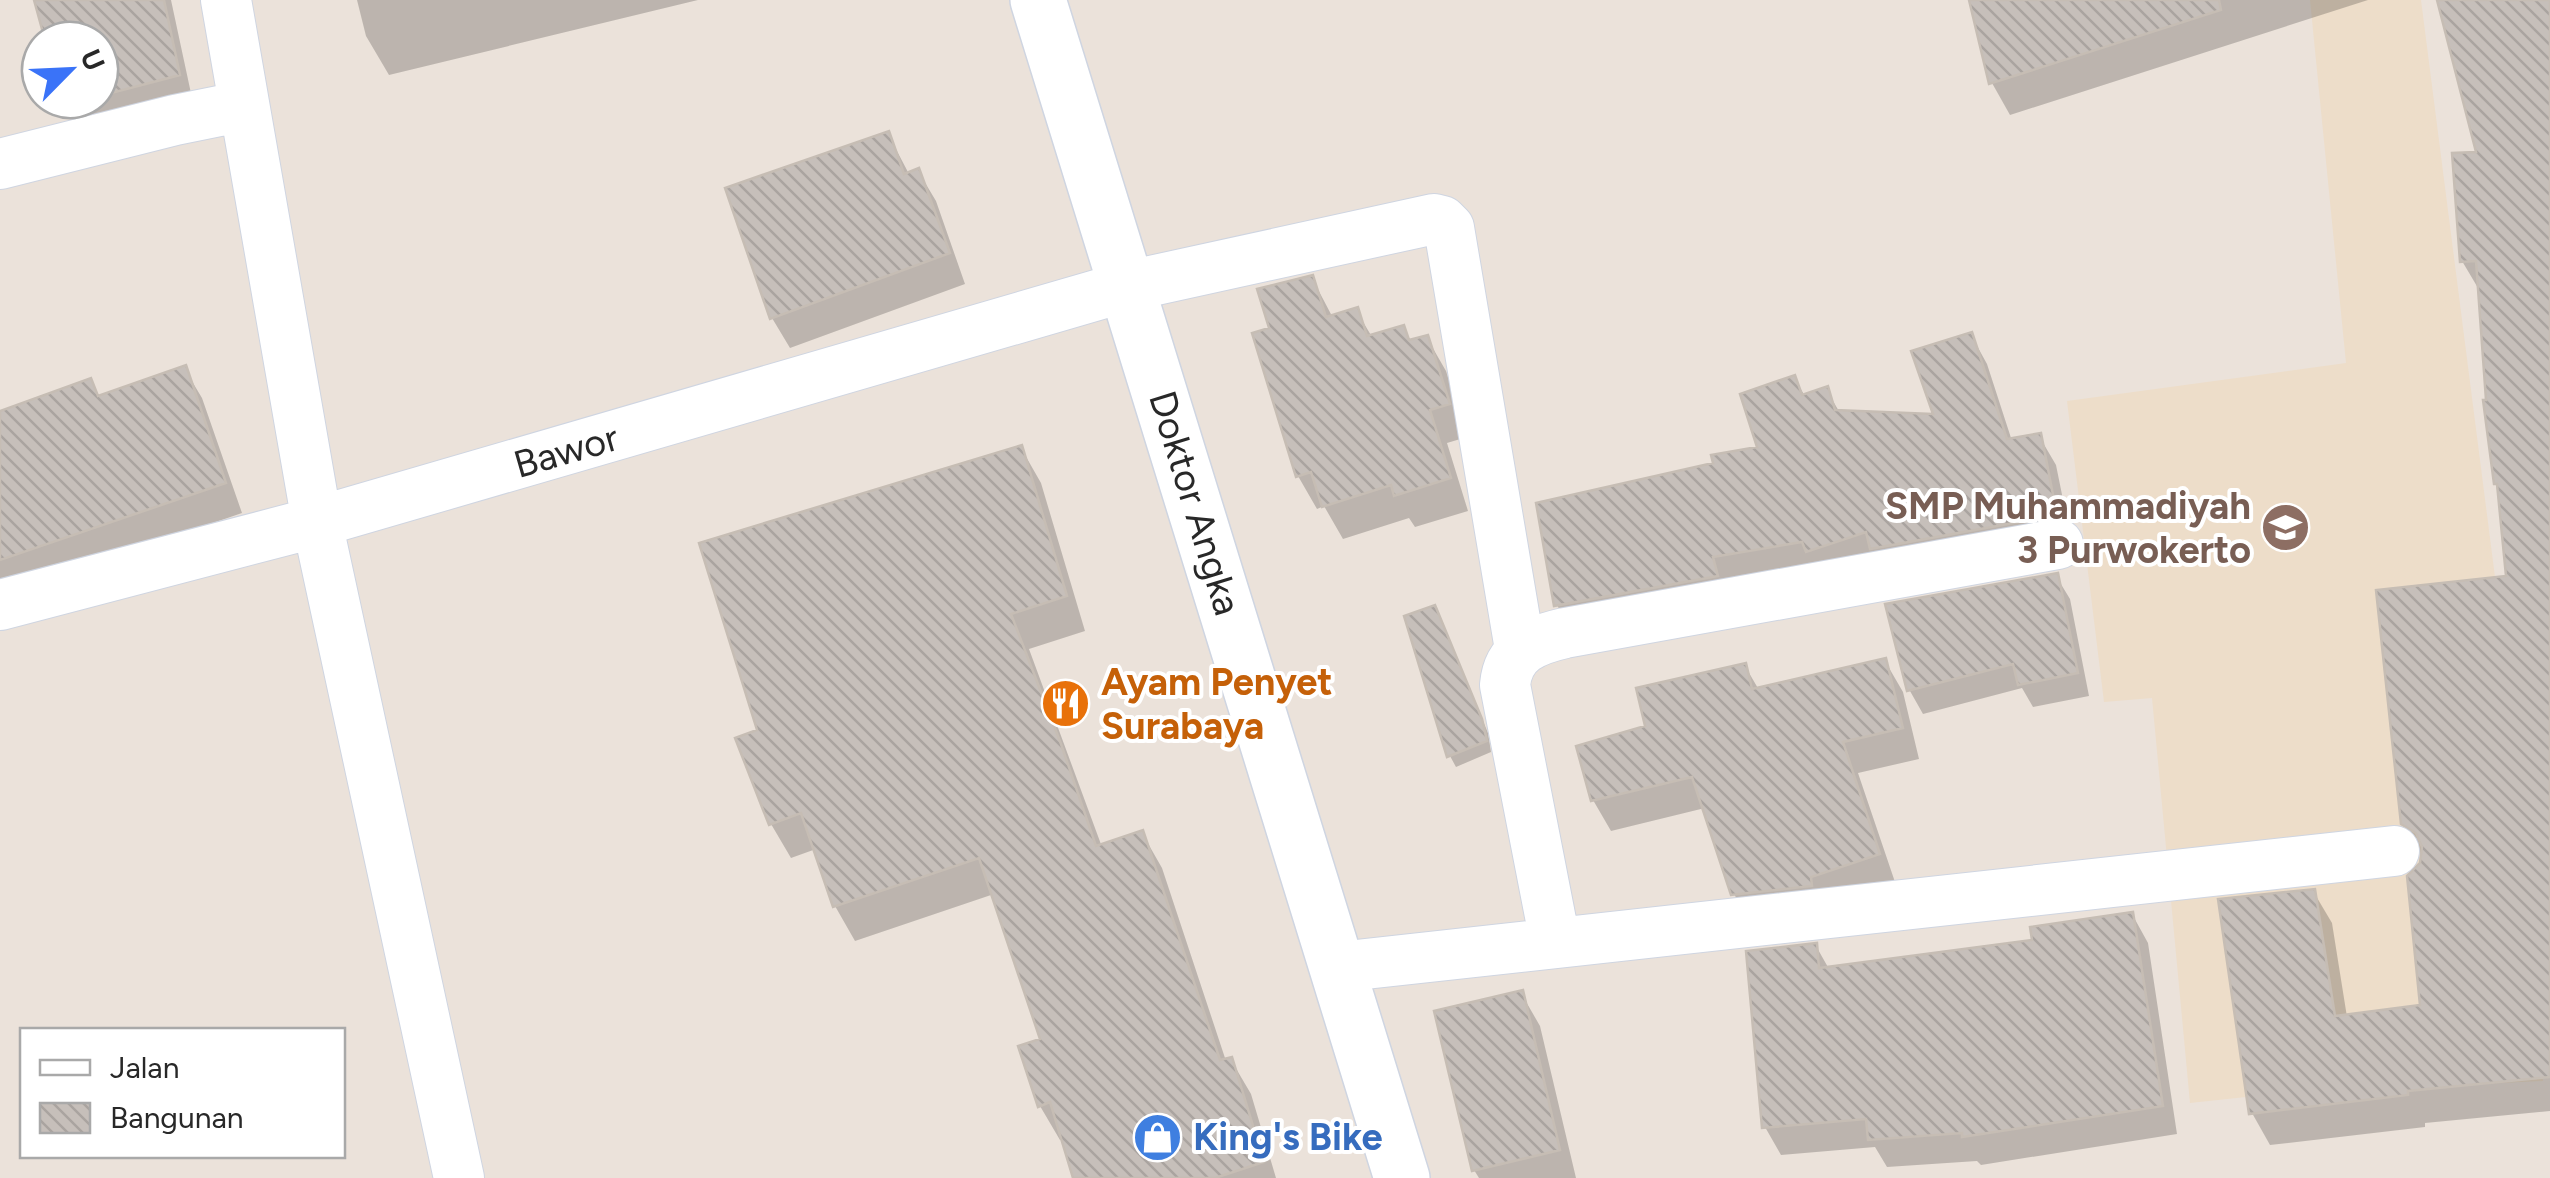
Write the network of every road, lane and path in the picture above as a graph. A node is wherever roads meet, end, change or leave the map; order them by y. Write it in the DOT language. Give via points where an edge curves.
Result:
graph roads {
  1 [pos="226,0"];
  2 [pos="1038,0"];
  3 [pos="244,106"];
  4 [pos="0,164"];
  5 [pos="1128,286"];
  6 [pos="317,522"];
  7 [pos="2058,544"];
  8 [pos="0,604"];
  9 [pos="1520,649"];
  10 [pos="2394,851"];
  11 [pos="1556,940"];
  12 [pos="1338,966"];
  13 [pos="459,1178"];
  14 [pos="1402,1178"];
  1 -- 3 [label="street"];
  2 -- 5 [label="street, Doktor Angka"];
  3 -- 4 [label="street"];
  3 -- 6 [label="street"];
  5 -- 6 [label="street, Bawor"];
  5 -- 9 [label="street, Bawor" via="1442,221 1449,228"];
  5 -- 12 [label="street, Doktor Angka"];
  6 -- 8 [label="street, Bawor"];
  6 -- 13 [label="street"];
  7 -- 9 [label="street" via="1565,633"];
  9 -- 11 [label="street" via="1506,669 1505,685"];
  10 -- 11 [label="street"];
  11 -- 12 [label="street"];
  12 -- 14 [label="street, Doktor Angka"];
}
